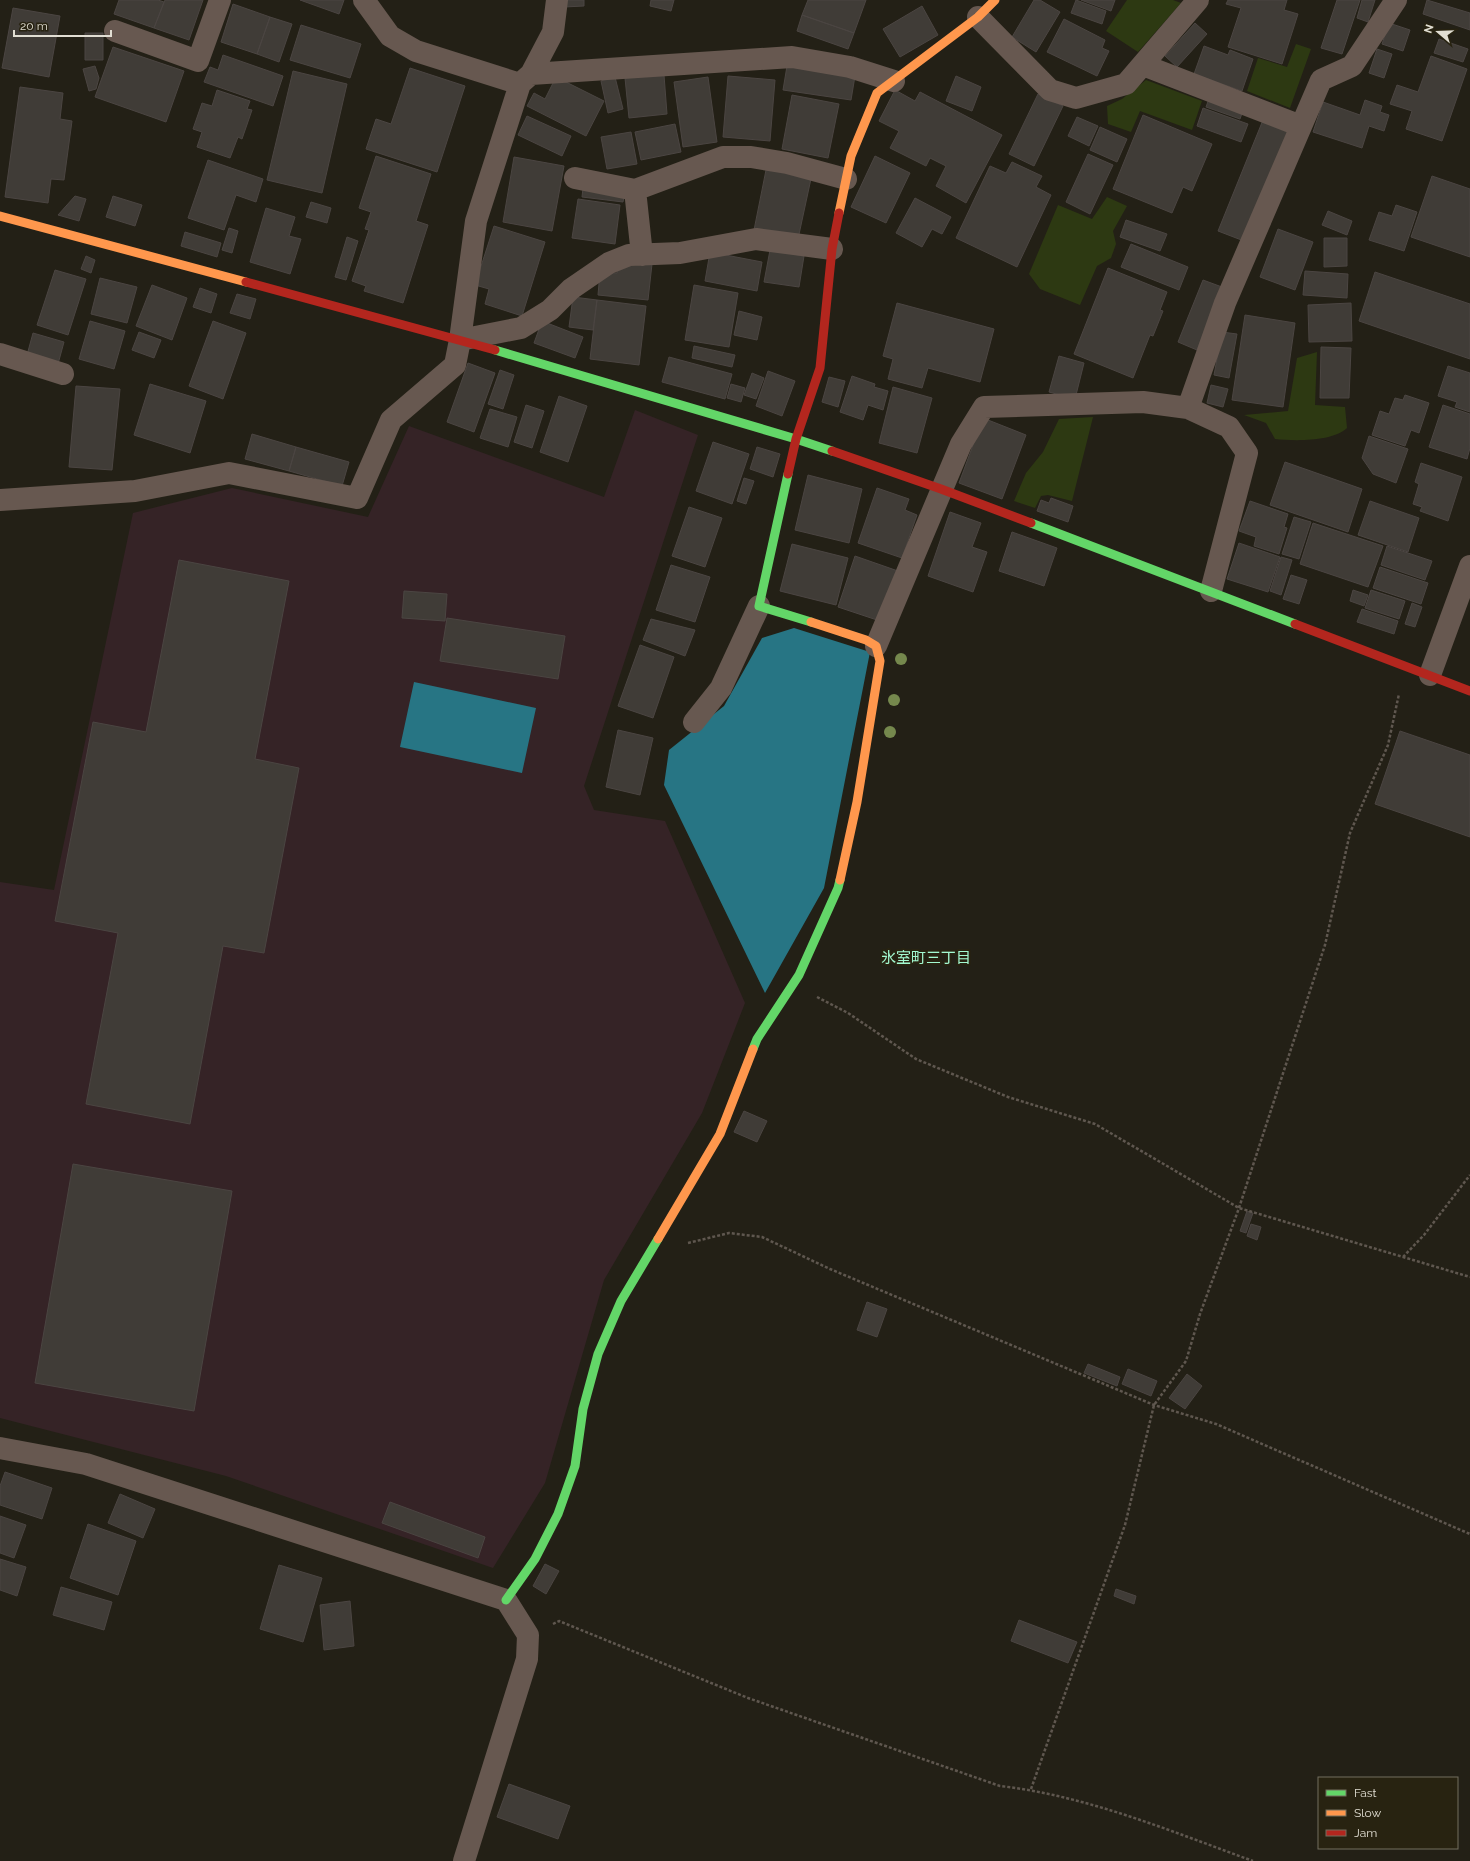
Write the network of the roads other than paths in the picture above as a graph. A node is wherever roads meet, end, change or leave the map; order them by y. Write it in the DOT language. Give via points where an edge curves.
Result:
graph roads {
  1 [pos="220,0"];
  2 [pos="364,0"];
  3 [pos="557,0"];
  4 [pos="995,0"];
  5 [pos="1198,0"];
  6 [pos="1396,0"];
  7 [pos="978,17"];
  8 [pos="115,31"];
  9 [pos="1143,65"];
  10 [pos="525,79"];
  11 [pos="894,80"];
  12 [pos="1301,126"];
  13 [pos="575,178"];
  14 [pos="846,179"];
  15 [pos="635,190"];
  16 [pos="0,216"];
  17 [pos="832,249"];
  18 [pos="642,255"];
  19 [pos="460,340"];
  20 [pos="0,354"];
  21 [pos="62,374"];
  22 [pos="1188,408"];
  23 [pos="796,439"];
  24 [pos="941,489"];
  25 [pos="0,500"];
  26 [pos="1470,566"];
  27 [pos="1211,591"];
  28 [pos="759,606"];
  29 [pos="876,646"];
  30 [pos="1430,675"];
  31 [pos="1470,690"];
  32 [pos="694,722"];
  33 [pos="0,1448"];
  34 [pos="506,1600"];
  35 [pos="464,1861"];
  1 -- 8 [label="street" via="198,61"];
  2 -- 10 [label="street" via="390,36 416,51"];
  3 -- 10 [label="street" via="553,32"];
  4 -- 7 [label="street"];
  5 -- 9 [label="street"];
  6 -- 12 [label="street" via="1352,66 1321,80"];
  7 -- 9 [label="street" via="1050,90 1076,98 1126,84"];
  7 -- 11 [label="street"];
  9 -- 12 [label="street"];
  10 -- 11 [label="street" via="792,57 850,67"];
  10 -- 19 [label="street" via="476,221"];
  11 -- 14 [label="street" via="877,93 851,156"];
  12 -- 22 [label="street" via="1224,302"];
  13 -- 15 [label="street"];
  14 -- 15 [label="street" via="787,163 752,157 723,157"];
  14 -- 17 [label="street"];
  15 -- 18 [label="street"];
  16 -- 19 [label="street"];
  17 -- 18 [label="street" via="756,239 680,253"];
  17 -- 23 [label="street" via="820,368"];
  18 -- 19 [label="street" via="629,255 609,263 572,289 550,310 521,328"];
  19 -- 23 [label="street"];
  19 -- 25 [label="street" via="455,365 391,420 356,498 229,473 135,491"];
  20 -- 21 [label="street"];
  22 -- 24 [label="street" via="1142,402 984,407 961,444"];
  22 -- 27 [label="street" via="1229,427 1247,453"];
  23 -- 24 [label="street"];
  23 -- 28 [label="street"];
  24 -- 27 [label="street"];
  24 -- 29 [label="street"];
  26 -- 30 [label="street"];
  27 -- 30 [label="street"];
  28 -- 29 [label="street" via="866,640"];
  28 -- 32 [label="street" via="721,688"];
  29 -- 34 [label="street" via="880,661 857,802 838,888 802,968 757,1039 720,1134 621,1301 598,1354 583,1409 575,1466 558,1514 535,1559"];
  30 -- 31 [label="street"];
  33 -- 34 [label="street" via="86,1464"];
  34 -- 35 [label="street" via="528,1635 527,1659"];
}
